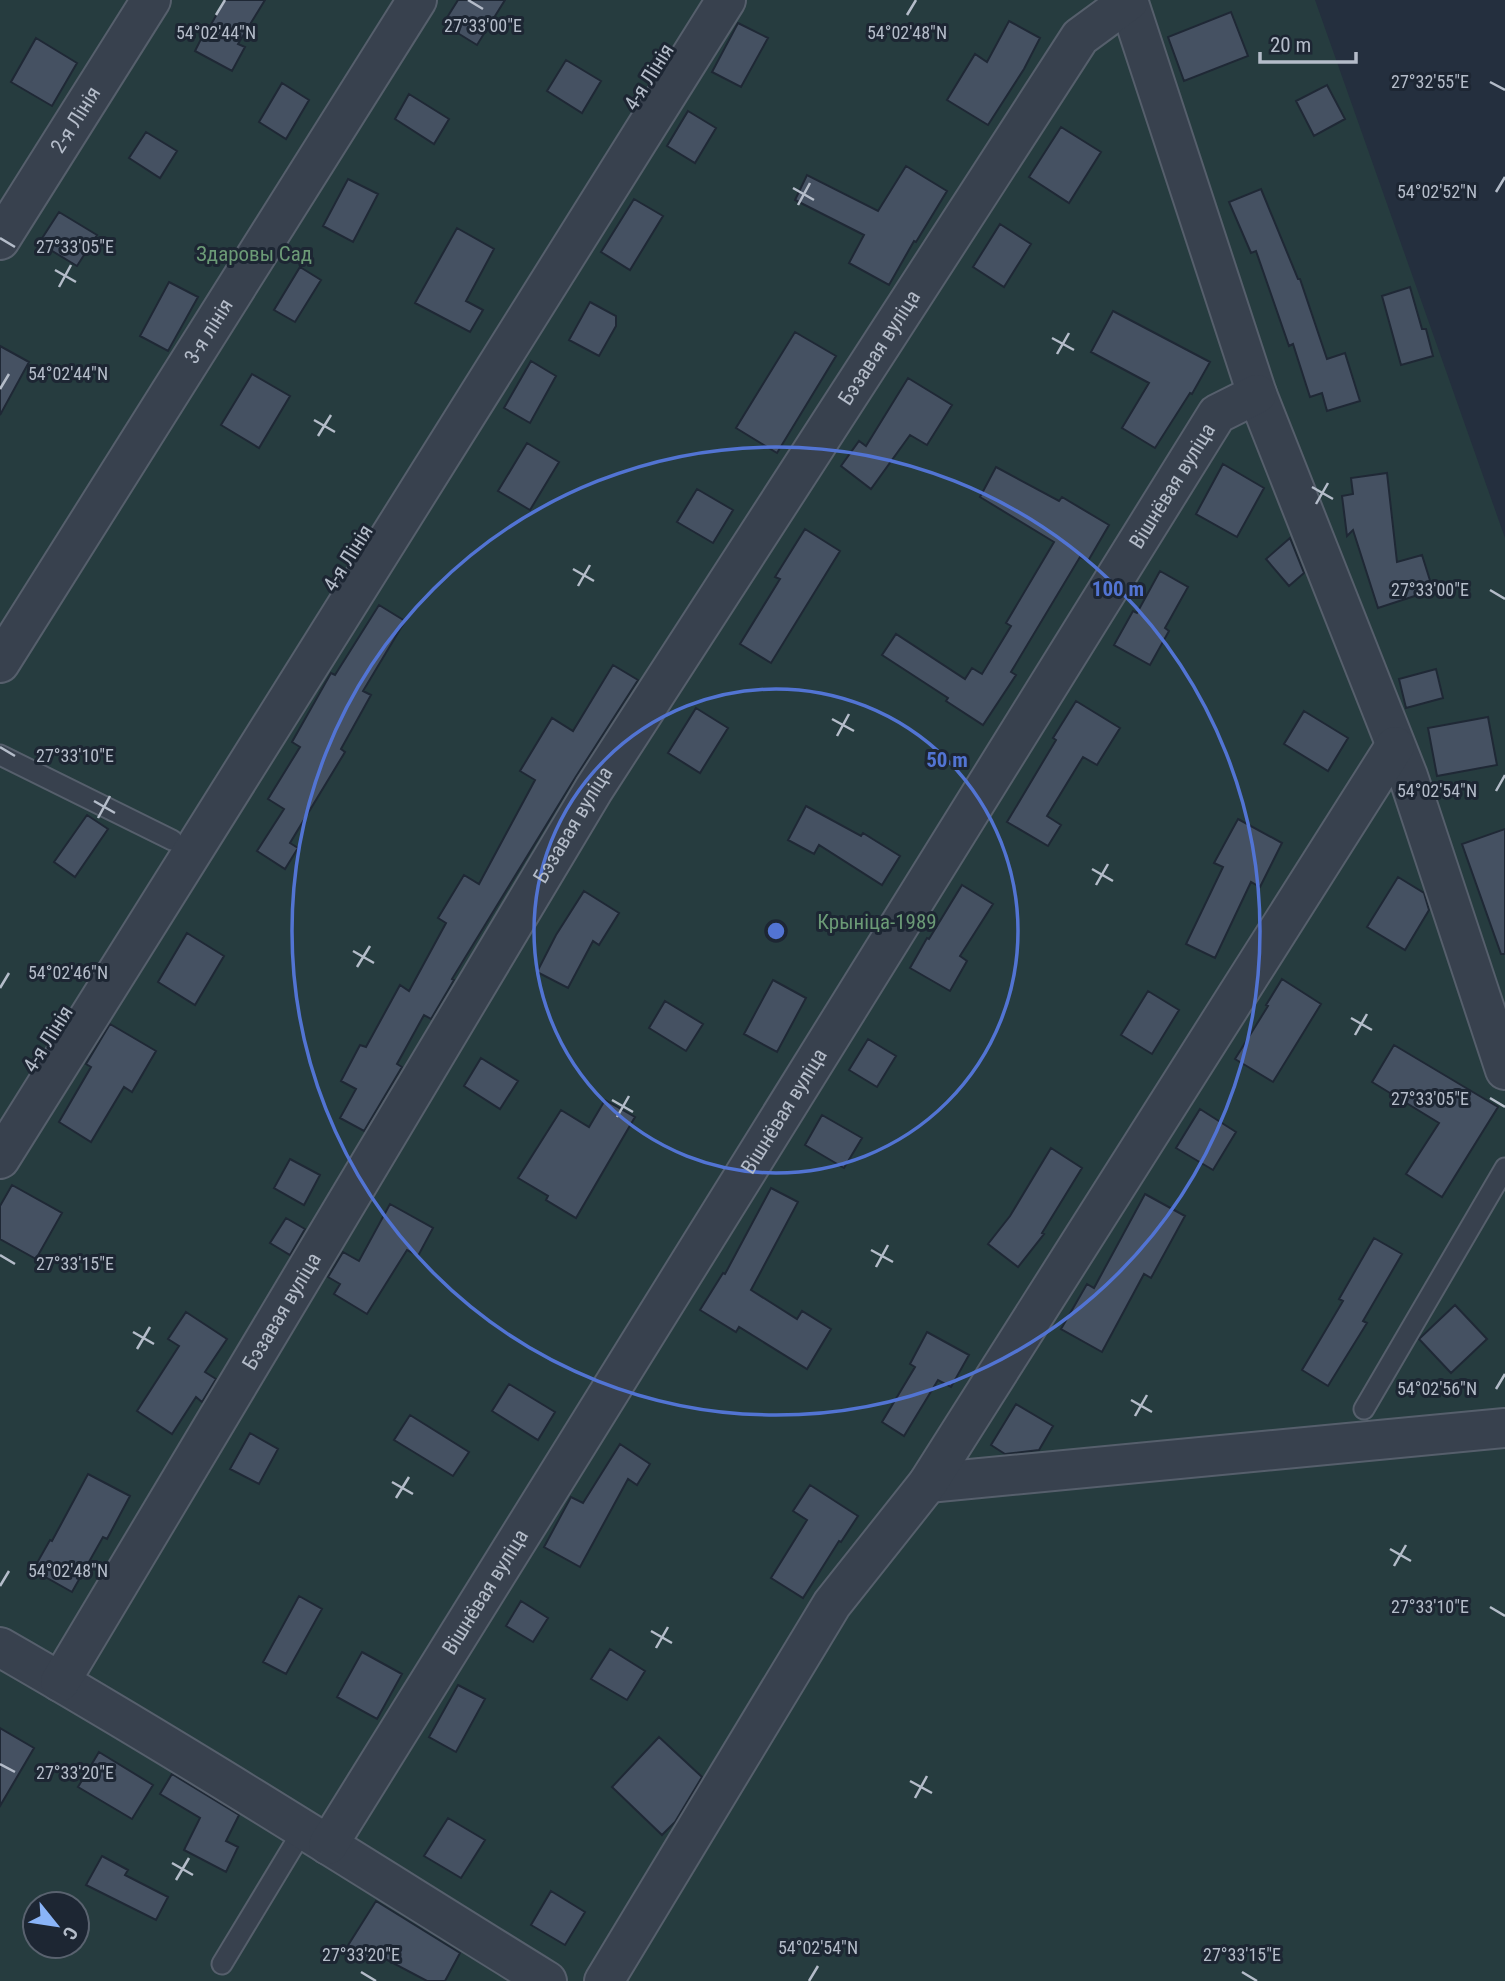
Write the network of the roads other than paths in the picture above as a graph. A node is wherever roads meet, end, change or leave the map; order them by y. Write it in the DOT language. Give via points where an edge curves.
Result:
graph roads {
  1 [pos="150,0"];
  2 [pos="417,0"];
  3 [pos="697,0"];
  4 [pos="726,0"];
  5 [pos="1129,1"];
  6 [pos="0,240"];
  7 [pos="1257,394"];
  8 [pos="0,663"];
  9 [pos="1395,746"];
  10 [pos="0,755"];
  11 [pos="172,840"];
  12 [pos="1505,1070"];
  13 [pos="0,1116"];
  14 [pos="0,1159"];
  15 [pos="1505,1168"];
  16 [pos="1364,1409"];
  17 [pos="1505,1428"];
  18 [pos="928,1483"];
  19 [pos="0,1647"];
  20 [pos="60,1682"];
  21 [pos="315,1837"];
  22 [pos="222,1964"];
  23 [pos="547,1981"];
  24 [pos="604,1981"];
  1 -- 6 [label="street, 2-я Лінія"];
  2 -- 8 [label="street, 3-я лінія"];
  3 -- 11 [label="street, 4-я Лінія"];
  4 -- 14 [label="street"];
  5 -- 7 [label="street"];
  5 -- 20 [label="street, Бэзавая вуліца" via="1080,37 594,789"];
  7 -- 9 [label="street"];
  7 -- 21 [label="street, Вішнёвая вуліца" via="1217,414"];
  9 -- 12 [label="street"];
  9 -- 18 [label="street"];
  10 -- 11 [label="lane"];
  11 -- 13 [label="street, 4-я Лінія"];
  15 -- 16 [label="lane"];
  17 -- 18 [label="street"];
  18 -- 24 [label="street" via="832,1604"];
  19 -- 20 [label="street"];
  20 -- 21 [label="street"];
  21 -- 22 [label="lane"];
  21 -- 23 [label="street"];
}
